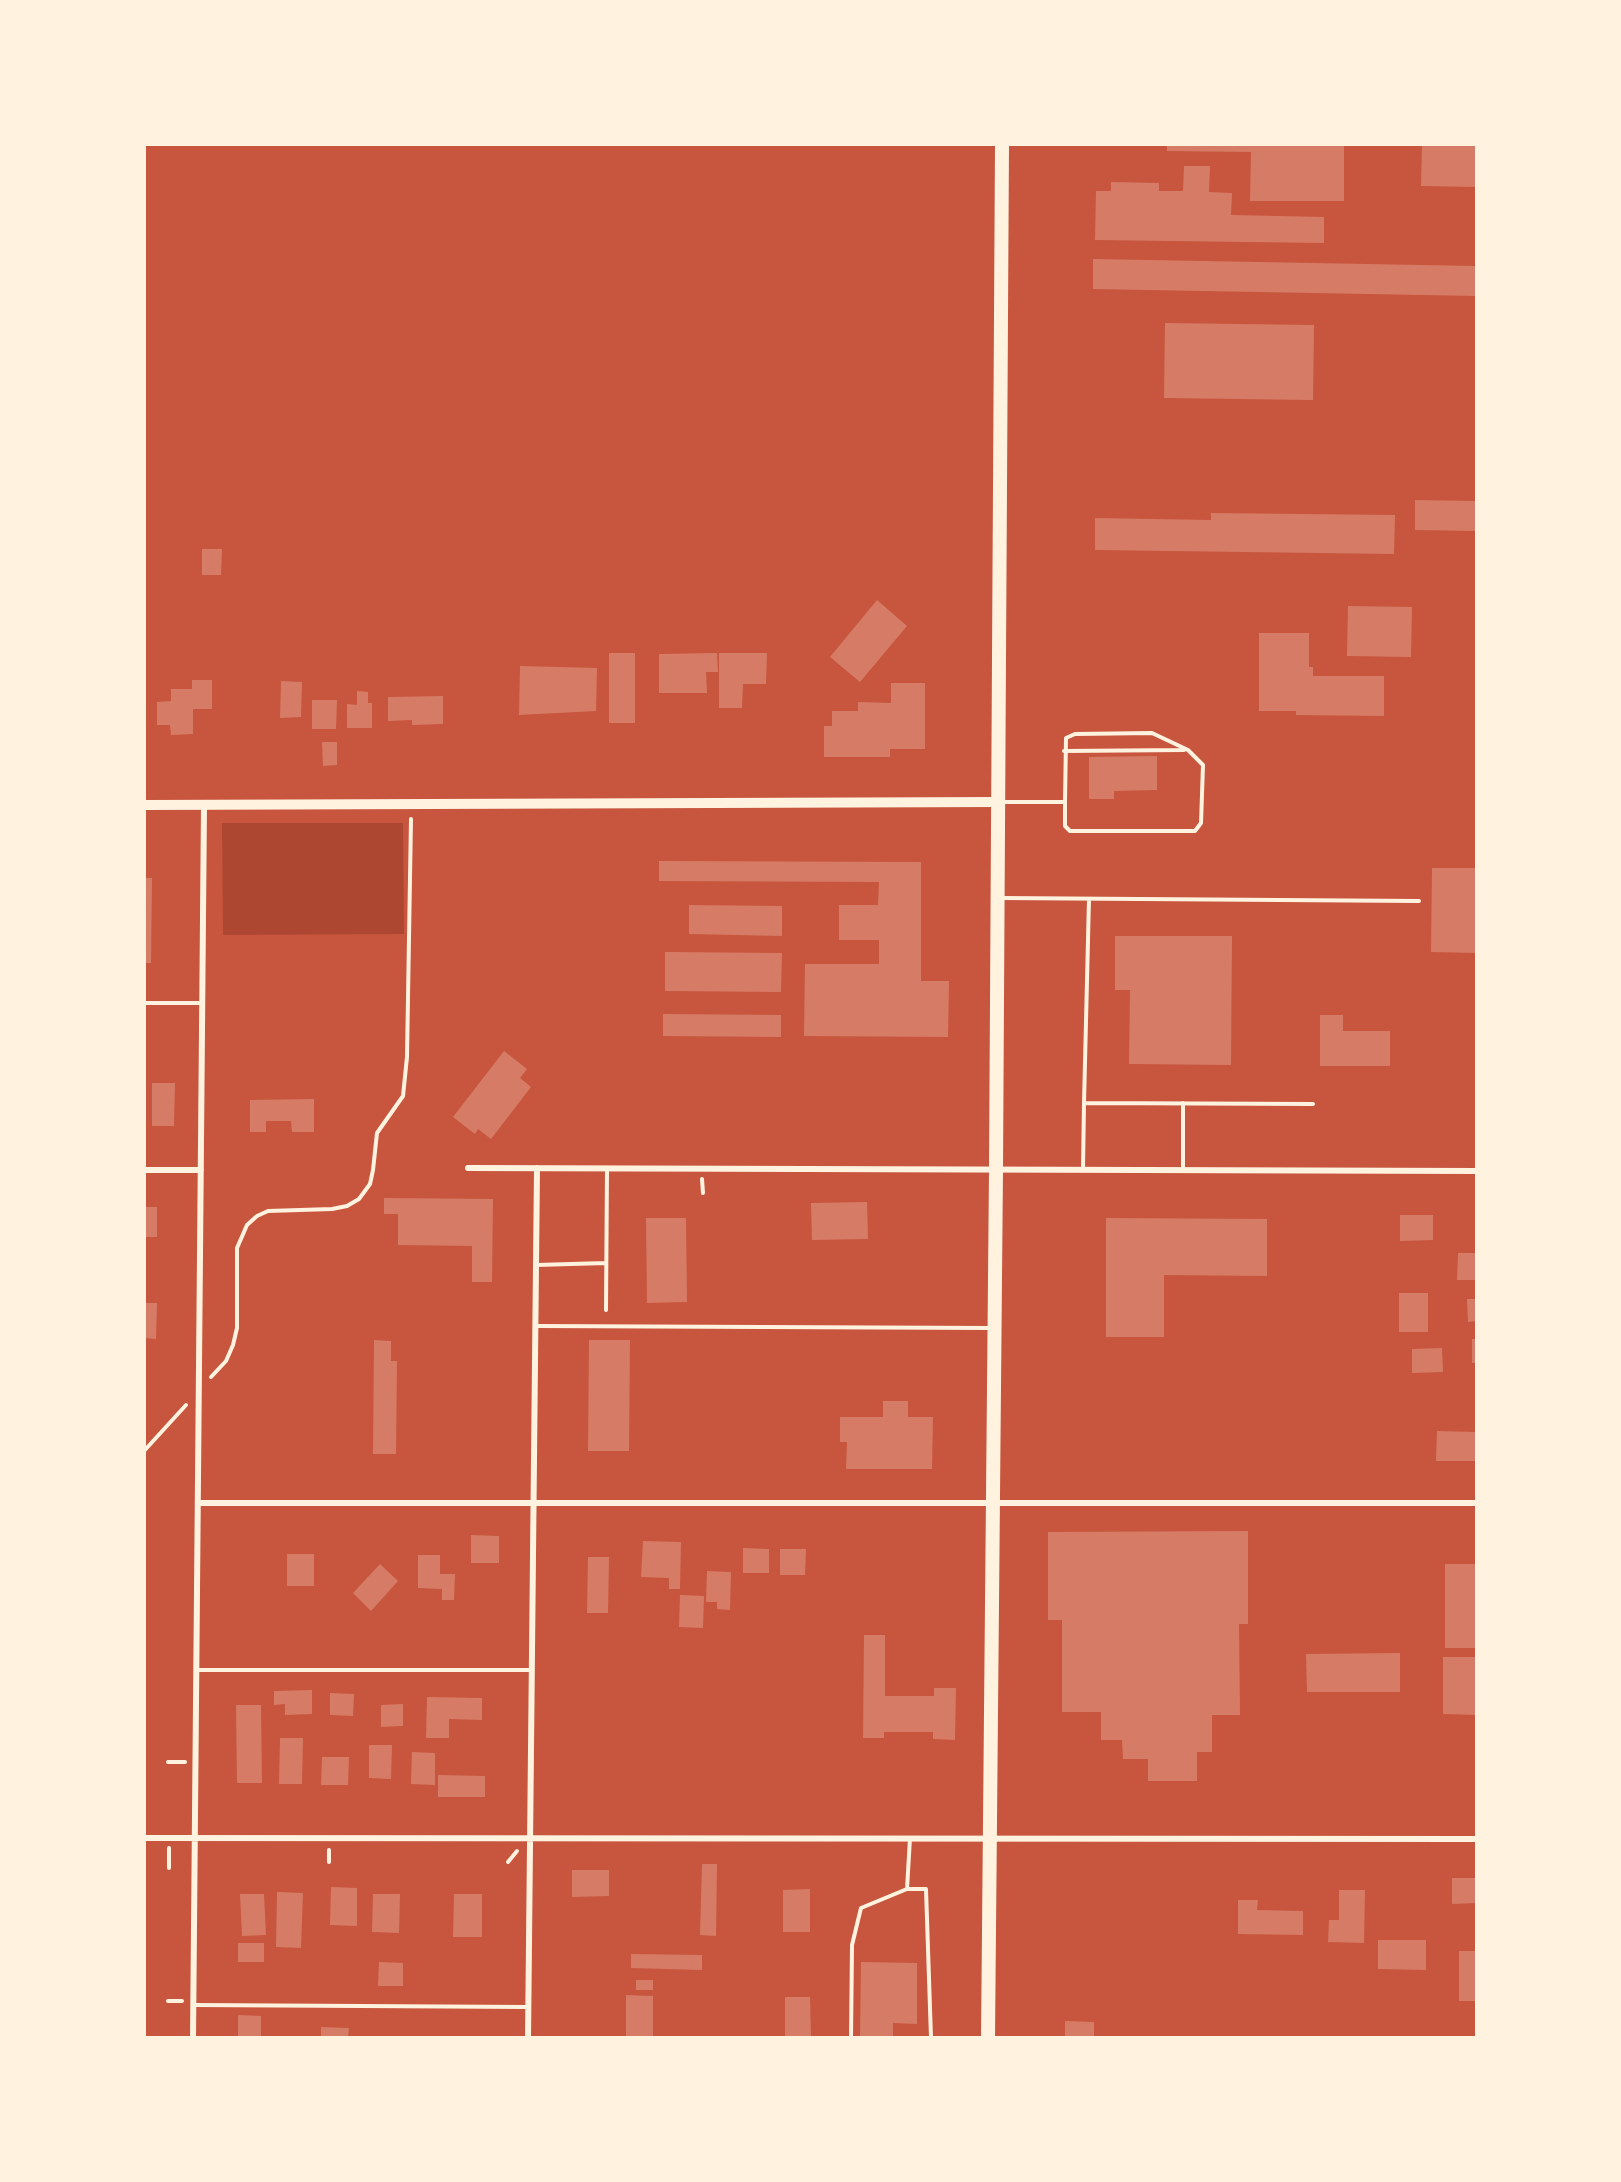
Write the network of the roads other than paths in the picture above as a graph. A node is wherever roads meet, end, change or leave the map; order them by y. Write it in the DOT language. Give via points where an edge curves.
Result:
graph roads {
  1 [pos="1002,144"];
  2 [pos="1188,750"];
  3 [pos="1064,751"];
  4 [pos="999,802"];
  5 [pos="1065,802"];
  6 [pos="144,805"];
  7 [pos="204,805"];
  8 [pos="998,898"];
  9 [pos="1089,899"];
  10 [pos="1419,901"];
  11 [pos="144,1003"];
  12 [pos="202,1003"];
  13 [pos="1084,1103"];
  14 [pos="1183,1103"];
  15 [pos="1313,1104"];
  16 [pos="468,1168"];
  17 [pos="537,1168"];
  18 [pos="607,1169"];
  19 [pos="1083,1169"];
  20 [pos="144,1170"];
  21 [pos="201,1170"];
  22 [pos="996,1170"];
  23 [pos="1183,1170"];
  24 [pos="1477,1171"];
  25 [pos="606,1263"];
  26 [pos="536,1264"];
  27 [pos="606,1310"];
  28 [pos="536,1326"];
  29 [pos="995,1328"];
  30 [pos="198,1503"];
  31 [pos="534,1503"];
  32 [pos="993,1503"];
  33 [pos="1477,1503"];
  34 [pos="196,1670"];
  35 [pos="531,1670"];
  36 [pos="910,1837"];
  37 [pos="990,1837"];
  38 [pos="144,1838"];
  39 [pos="194,1838"];
  40 [pos="529,1838"];
  41 [pos="1477,1839"];
  42 [pos="907,1889"];
  43 [pos="193,2005"];
  44 [pos="528,2007"];
  45 [pos="193,2038"];
  46 [pos="528,2038"];
  47 [pos="851,2038"];
  48 [pos="931,2038"];
  49 [pos="988,2038"];
  1 -- 4 [label="highway"];
  2 -- 3 [label="lane"];
  2 -- 3 [label="lane" via="1152,733 1075,734 1066,738"];
  2 -- 5 [label="lane" via="1203,765 1201,823 1195,831 1070,831 1065,826"];
  3 -- 5 [label="lane"];
  4 -- 5 [label="lane"];
  4 -- 7 [label="street"];
  4 -- 8 [label="highway"];
  6 -- 7 [label="street"];
  7 -- 12 [label="street"];
  8 -- 9 [label="lane"];
  8 -- 22 [label="highway"];
  9 -- 10 [label="lane"];
  9 -- 13 [label="lane"];
  11 -- 12 [label="lane"];
  12 -- 21 [label="street"];
  13 -- 14 [label="lane"];
  13 -- 19 [label="lane"];
  14 -- 15 [label="lane"];
  14 -- 23 [label="lane"];
  16 -- 17 [label="street"];
  17 -- 18 [label="street"];
  17 -- 26 [label="street"];
  18 -- 22 [label="street"];
  18 -- 25 [label="lane"];
  19 -- 22 [label="street"];
  19 -- 23 [label="street"];
  20 -- 21 [label="street"];
  21 -- 30 [label="street"];
  22 -- 29 [label="highway"];
  23 -- 24 [label="street"];
  25 -- 26 [label="lane"];
  25 -- 27 [label="lane"];
  26 -- 28 [label="street"];
  28 -- 29 [label="lane"];
  28 -- 31 [label="street"];
  29 -- 32 [label="highway"];
  30 -- 31 [label="street"];
  30 -- 34 [label="street"];
  31 -- 32 [label="street"];
  31 -- 35 [label="street"];
  32 -- 33 [label="street"];
  32 -- 37 [label="highway"];
  34 -- 35 [label="lane"];
  34 -- 39 [label="street"];
  35 -- 40 [label="street"];
  36 -- 37 [label="street"];
  36 -- 40 [label="street"];
  36 -- 42 [label="lane"];
  37 -- 41 [label="street"];
  37 -- 49 [label="highway"];
  38 -- 39 [label="street"];
  39 -- 40 [label="street"];
  39 -- 43 [label="street"];
  40 -- 44 [label="street"];
  42 -- 47 [label="lane" via="861,1908 852,1946"];
  42 -- 48 [label="lane" via="926,1889"];
  43 -- 44 [label="lane"];
  43 -- 45 [label="street"];
  44 -- 46 [label="street"];
}
